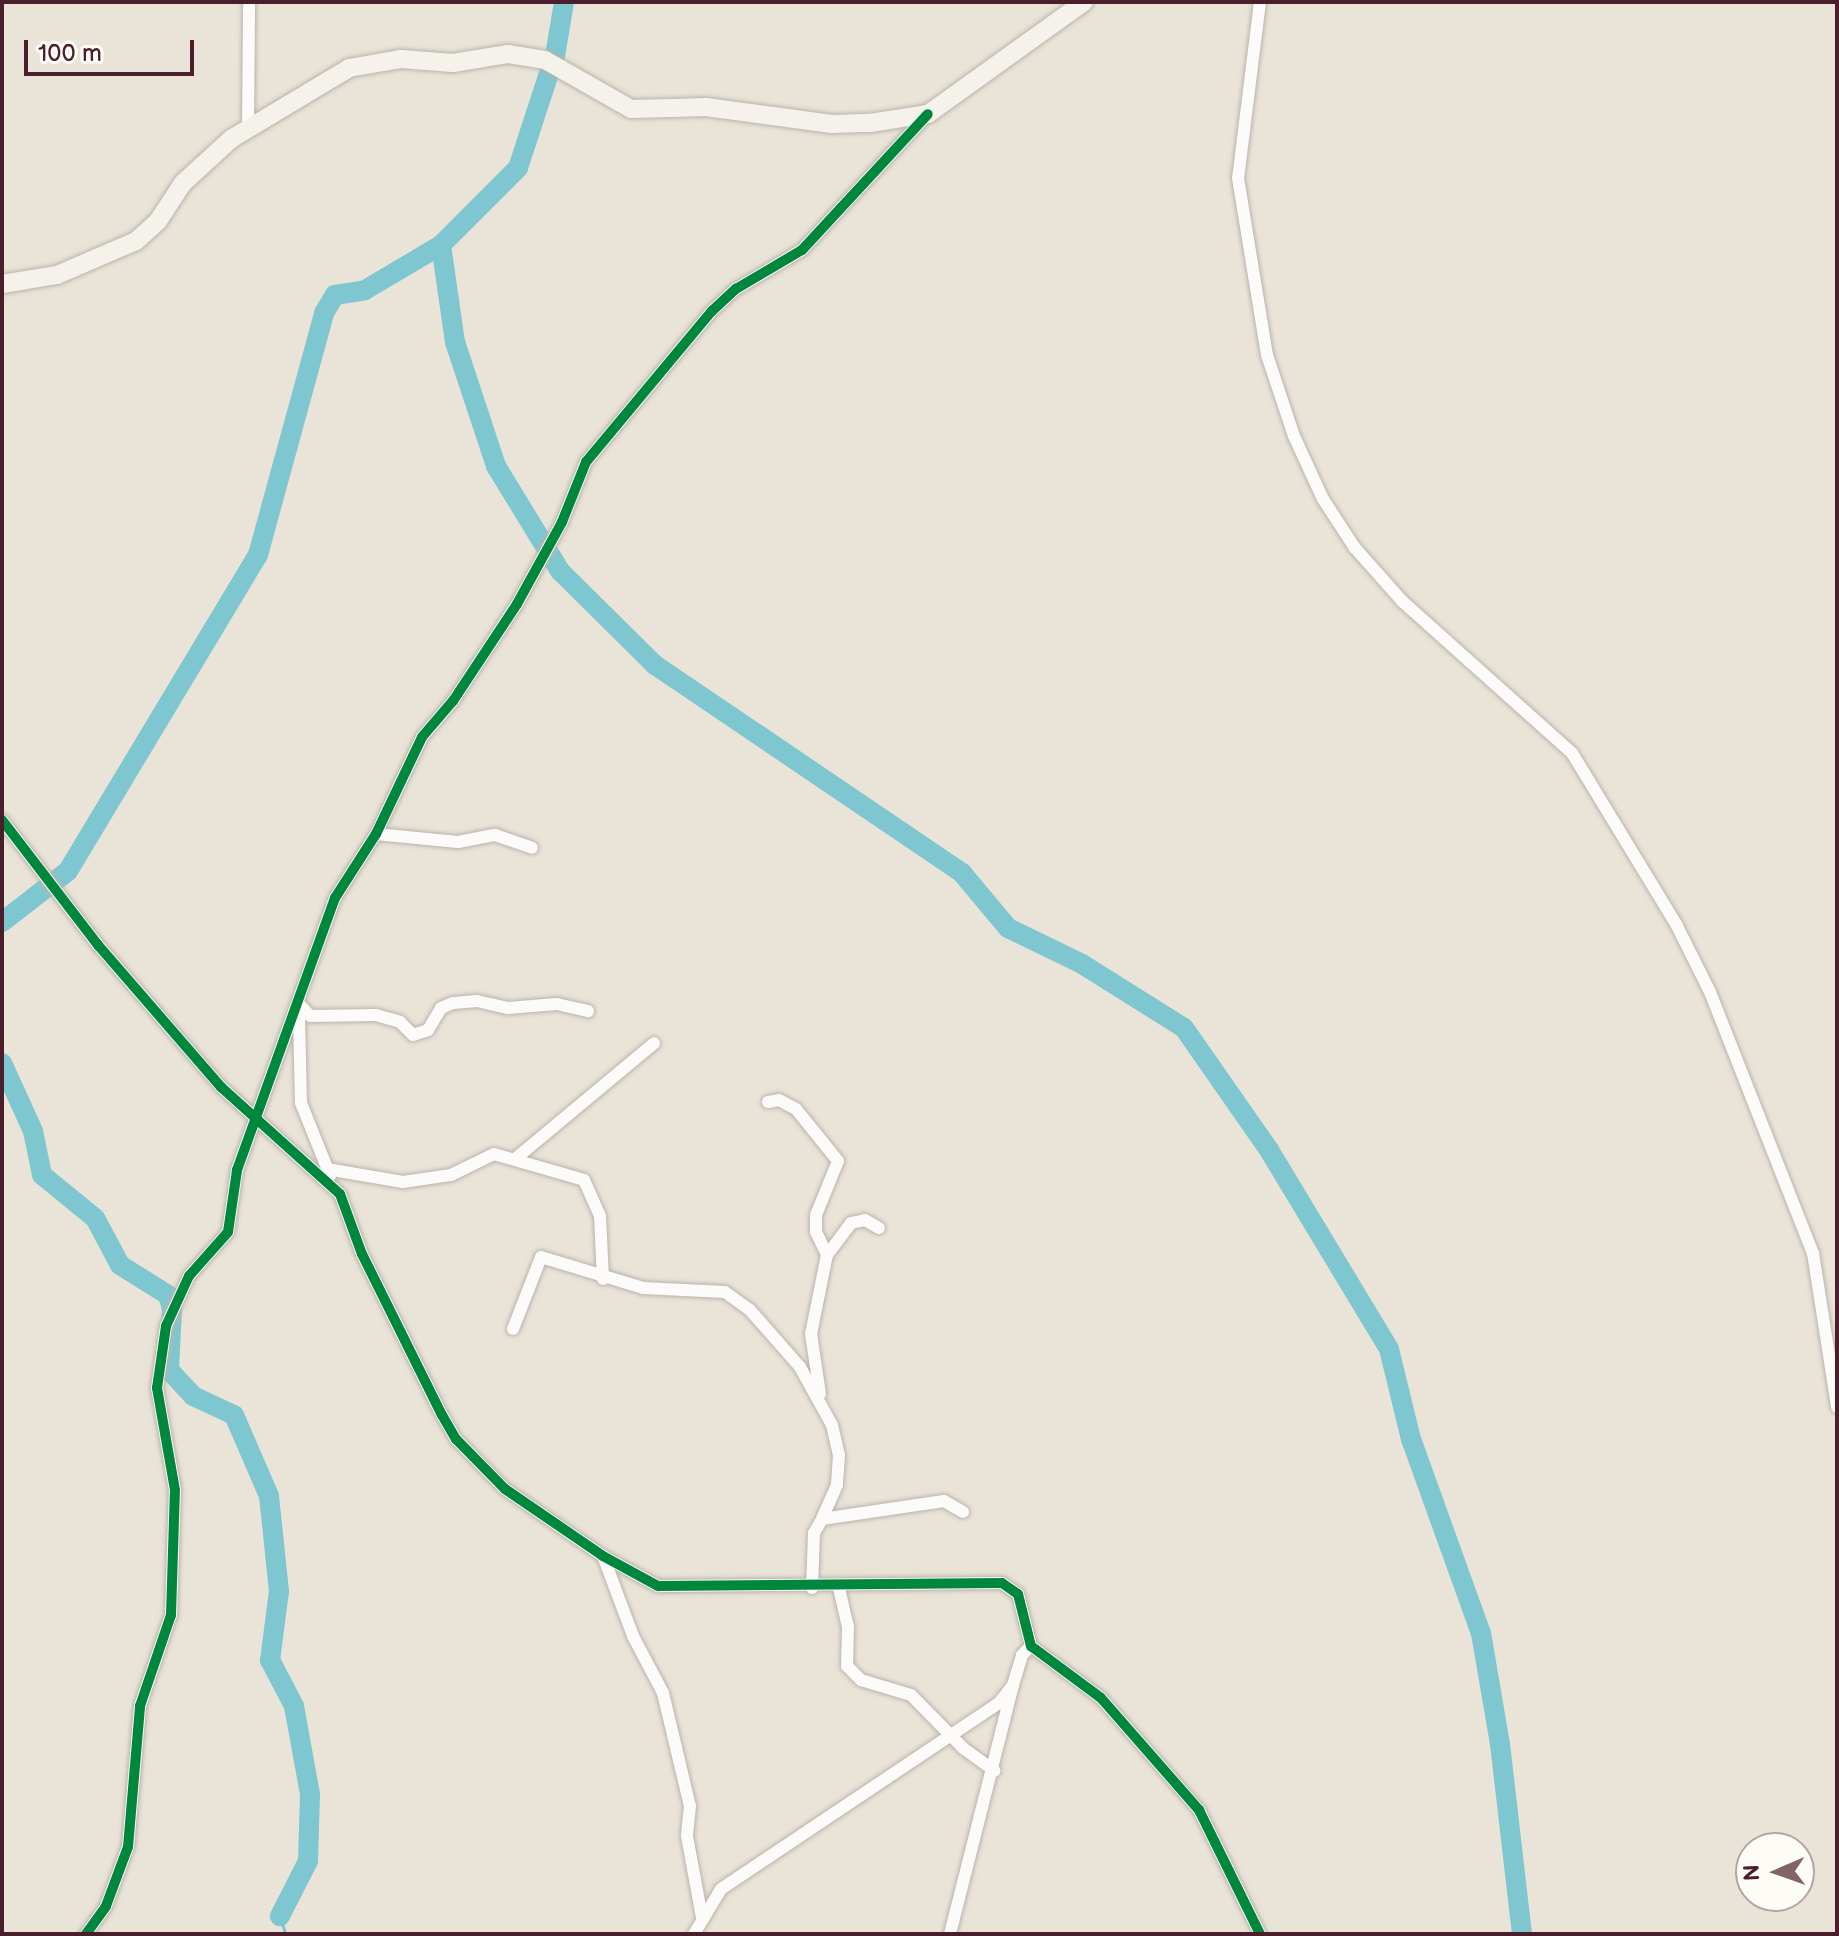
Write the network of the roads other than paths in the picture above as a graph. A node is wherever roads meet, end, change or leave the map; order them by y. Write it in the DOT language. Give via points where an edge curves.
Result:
graph roads {
  1 [pos="249,2"];
  2 [pos="1084,2"];
  3 [pos="1260,2"];
  4 [pos="928,114"];
  5 [pos="248,127"];
  6 [pos="2,284"];
  7 [pos="2,820"];
  8 [pos="376,834"];
  9 [pos="532,848"];
  10 [pos="299,1004"];
  11 [pos="588,1011"];
  12 [pos="654,1043"];
  13 [pos="768,1102"];
  14 [pos="253,1120"];
  15 [pos="515,1159"];
  16 [pos="327,1169"];
  17 [pos="340,1194"];
  18 [pos="879,1228"];
  19 [pos="827,1255"];
  20 [pos="603,1279"];
  21 [pos="513,1329"];
  22 [pos="821,1401"];
  23 [pos="1837,1407"];
  24 [pos="963,1512"];
  25 [pos="822,1519"];
  26 [pos="603,1556"];
  27 [pos="812,1588"];
  28 [pos="839,1588"];
  29 [pos="1031,1646"];
  30 [pos="1013,1685"];
  31 [pos="947,1734"];
  32 [pos="995,1771"];
  33 [pos="702,1918"];
  34 [pos="86,1934"];
  35 [pos="694,1934"];
  36 [pos="950,1934"];
  37 [pos="1260,1934"];
  1 -- 5 [label="street"];
  2 -- 4 [label="street"];
  3 -- 23 [label="street" via="1238,178 1267,355 1294,436 1323,499 1355,548 1402,601 1572,753 1677,926 1710,992 1813,1253"];
  4 -- 5 [label="street" via="850,124 706,107 631,109 545,60 508,54 453,63 401,59 349,68"];
  4 -- 8 [label="street" via="802,250 736,289 712,311 586,462 562,522 517,604 453,701 422,737"];
  5 -- 6 [label="street" via="183,183 158,221 136,241 57,275"];
  7 -- 14 [label="street" via="39,871"];
  8 -- 9 [label="street" via="458,842 495,835"];
  8 -- 10 [label="street" via="335,898"];
  10 -- 11 [label="street" via="310,1016 376,1015 400,1022 413,1035 428,1030 441,1008 453,1003 477,1001 508,1008 557,1004"];
  10 -- 14 [label="street"];
  10 -- 16 [label="street" via="301,1103"];
  12 -- 15 [label="street"];
  13 -- 19 [label="street" via="779,1100 796,1109 838,1161 816,1215 816,1232"];
  14 -- 17 [label="street"];
  14 -- 34 [label="street" via="233,1185 228,1232 189,1276 166,1326 157,1388 175,1490 171,1615 140,1706 128,1847 106,1906"];
  15 -- 16 [label="street" via="494,1154 451,1175 403,1182"];
  15 -- 20 [label="street" via="584,1180 600,1216"];
  16 -- 17 [label="street"];
  17 -- 26 [label="street" via="379,1289 456,1439 505,1489"];
  18 -- 19 [label="street" via="865,1220 851,1223"];
  19 -- 22 [label="street" via="811,1334"];
  20 -- 21 [label="street" via="541,1257"];
  20 -- 22 [label="street" via="643,1288 725,1292 750,1310 800,1367"];
  22 -- 25 [label="street" via="839,1455 837,1485"];
  24 -- 25 [label="street" via="944,1501"];
  25 -- 27 [label="street" via="814,1533"];
  26 -- 27 [label="street" via="634,1576 669,1588 726,1583"];
  26 -- 33 [label="street" via="607,1576 663,1693 690,1806 687,1836"];
  27 -- 28 [label="street"];
  28 -- 29 [label="street" via="1002,1583 1018,1594"];
  28 -- 31 [label="street" via="848,1626 847,1666 861,1680 911,1695"];
  29 -- 30 [label="street" via="1022,1655"];
  29 -- 37 [label="street" via="1101,1698 1184,1790 1212,1831"];
  30 -- 31 [label="street" via="999,1703"];
  30 -- 32 [label="street"];
  31 -- 32 [label="street"];
  31 -- 33 [label="street" via="850,1806 721,1889"];
  32 -- 36 [label="street"];
  33 -- 35 [label="street"];
}
